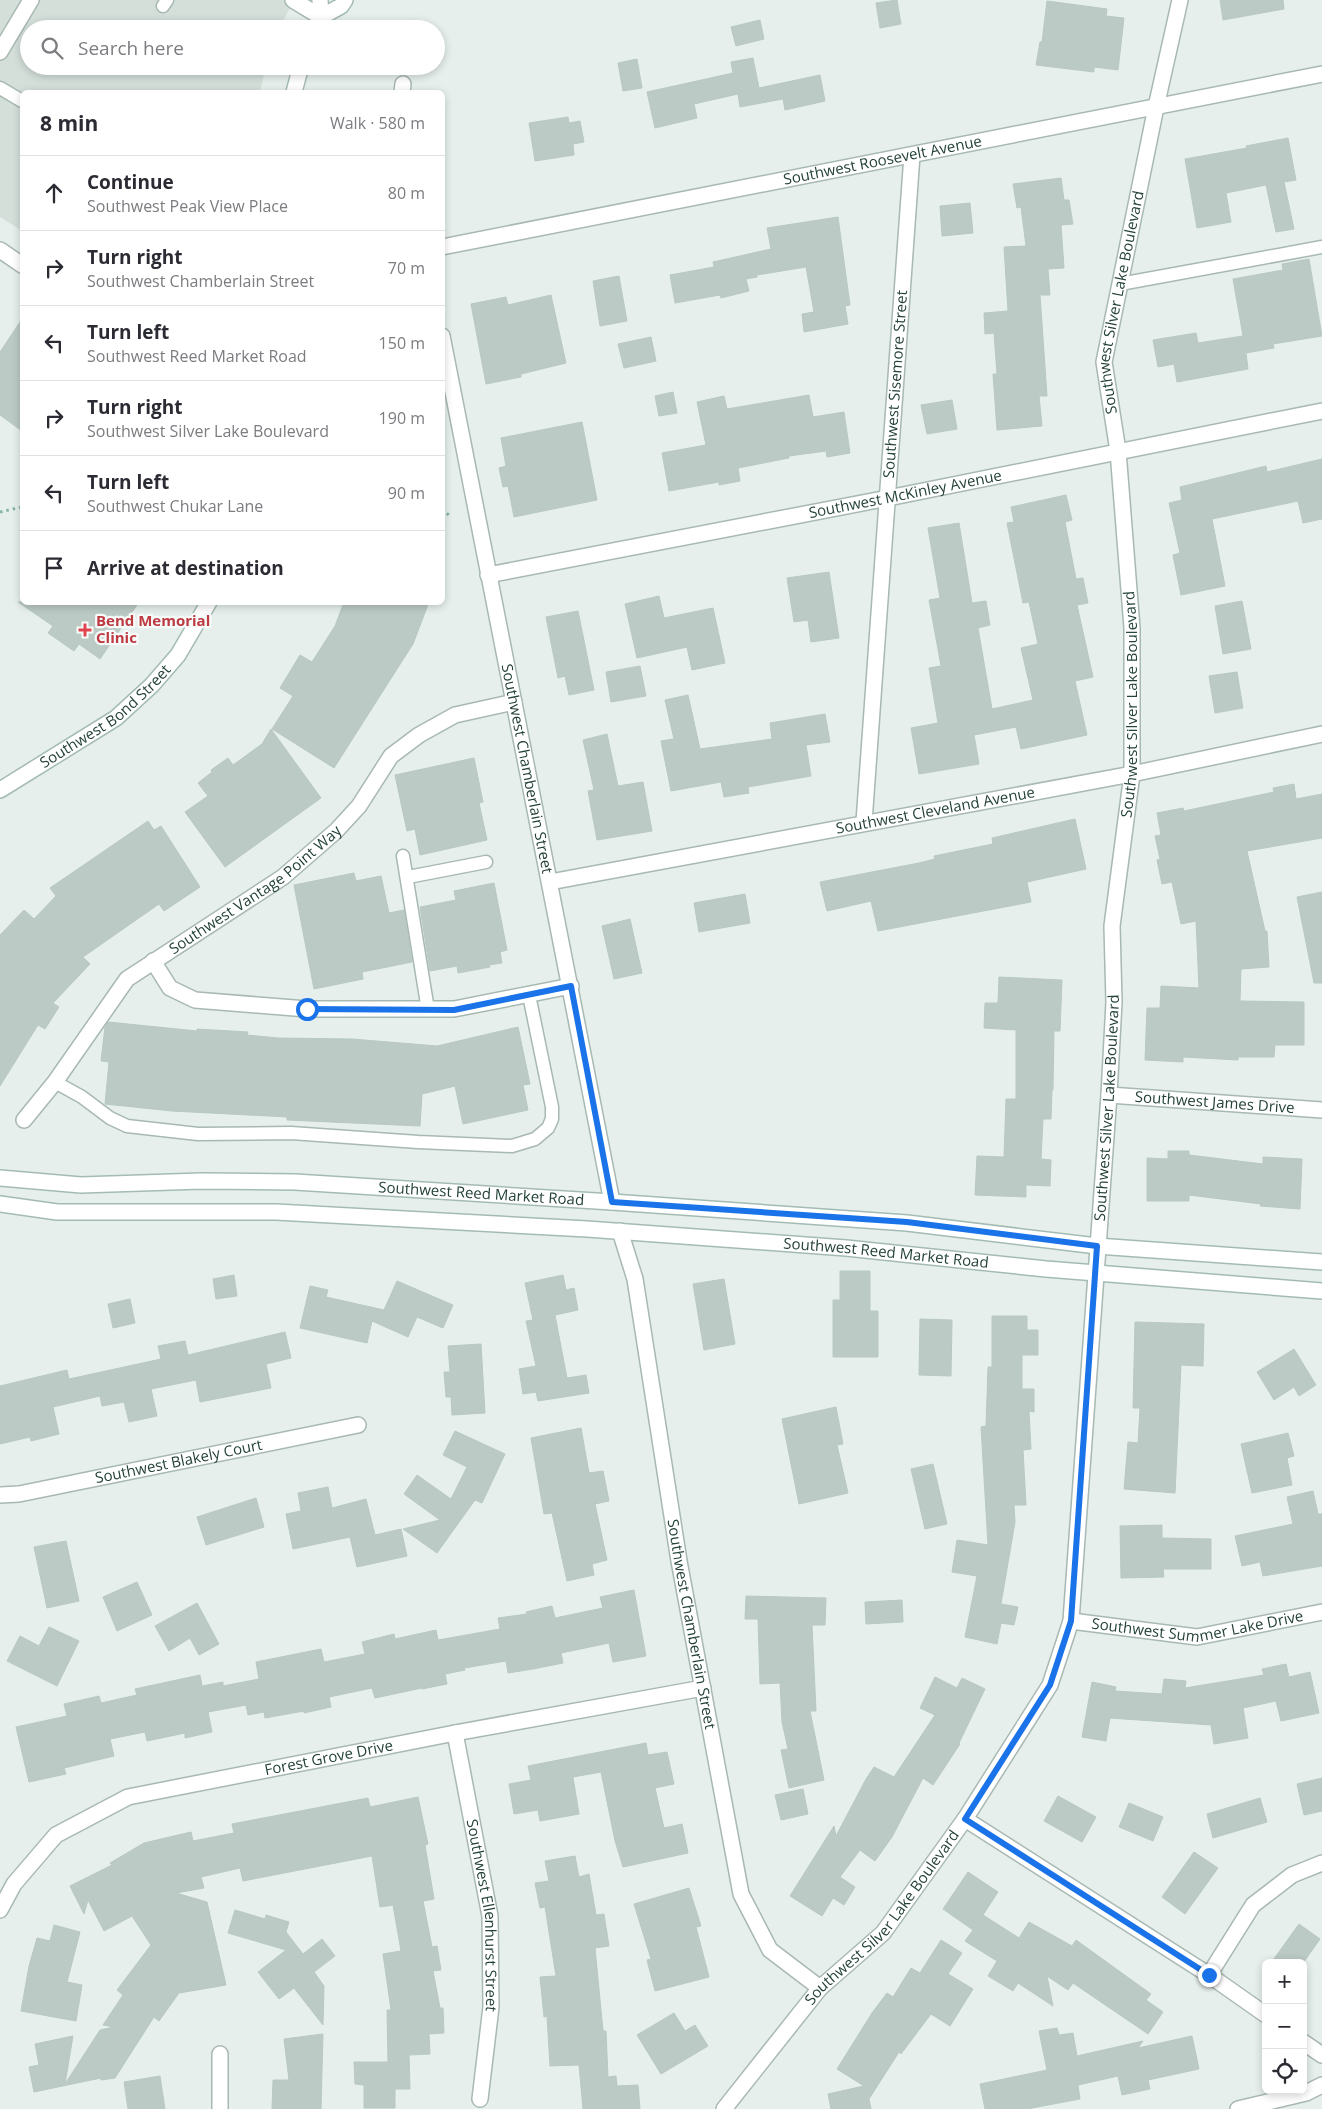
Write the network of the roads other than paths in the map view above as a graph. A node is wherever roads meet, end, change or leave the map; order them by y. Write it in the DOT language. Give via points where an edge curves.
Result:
graph roads {
  1 [pos="31,0"];
  2 [pos="293,0"];
  3 [pos="320,0"];
  4 [pos="345,0"];
  5 [pos="1180,0"];
  6 [pos="316,20"];
  7 [pos="319,20"];
  8 [pos="323,20"];
  9 [pos="0,52"];
  10 [pos="1322,74"];
  11 [pos="299,75"];
  12 [pos="0,88"];
  13 [pos="295,90"];
  14 [pos="20,100"];
  15 [pos="1156,107"];
  16 [pos="912,155"];
  17 [pos="445,246"];
  18 [pos="1322,247"];
  19 [pos="0,250"];
  20 [pos="20,264"];
  21 [pos="1120,284"];
  22 [pos="445,352"];
  23 [pos="1322,411"];
  24 [pos="1118,451"];
  25 [pos="888,498"];
  26 [pos="488,574"];
  27 [pos="207,605"];
  28 [pos="514,702"];
  29 [pos="1322,734"];
  30 [pos="1132,774"];
  31 [pos="0,790"];
  32 [pos="864,822"];
  33 [pos="403,856"];
  34 [pos="486,862"];
  35 [pos="408,877"];
  36 [pos="550,882"];
  37 [pos="153,961"];
  38 [pos="571,986"];
  39 [pos="529,995"];
  40 [pos="428,1010"];
  41 [pos="55,1082"];
  42 [pos="1109,1095"];
  43 [pos="1322,1110"];
  44 [pos="24,1120"];
  45 [pos="0,1178"];
  46 [pos="612,1202"];
  47 [pos="0,1204"];
  48 [pos="620,1231"];
  49 [pos="1097,1246"];
  50 [pos="1322,1262"];
  51 [pos="1096,1273"];
  52 [pos="1322,1291"];
  53 [pos="358,1425"];
  54 [pos="0,1495"];
  55 [pos="1322,1612"];
  56 [pos="1071,1621"];
  57 [pos="703,1688"];
  58 [pos="455,1733"];
  59 [pos="965,1819"];
  60 [pos="1322,1863"];
  61 [pos="0,1910"];
  62 [pos="1209,1975"];
  63 [pos="820,1988"];
  64 [pos="1262,2012"];
  65 [pos="1307,2045"];
  66 [pos="220,2054"];
  67 [pos="1322,2055"];
  68 [pos="1322,2085"];
  69 [pos="480,2099"];
  70 [pos="220,2109"];
  71 [pos="724,2109"];
  72 [pos="1238,2109"];
  1 -- 9 [label="street"];
  2 -- 6 [label="street"];
  3 -- 7 [label="street"];
  4 -- 8 [label="street"];
  5 -- 15 [label="street, Southwest Silver Lake Boulevard"];
  10 -- 15 [label="street, Southwest Roosevelt Avenue"];
  11 -- 13 [label="street"];
  12 -- 14 [label="lane"];
  15 -- 16 [label="street, Southwest Roosevelt Avenue"];
  15 -- 21 [label="street, Southwest Silver Lake Boulevard"];
  16 -- 17 [label="street, Southwest Roosevelt Avenue"];
  16 -- 25 [label="street, Southwest Sisemore Street"];
  18 -- 21 [label="lane"];
  19 -- 20 [label="street"];
  21 -- 24 [label="street, Southwest Silver Lake Boulevard" via="1104,362"];
  22 -- 26 [label="street, Southwest Chamberlain Street"];
  23 -- 24 [label="street, Southwest McKinley Avenue"];
  24 -- 25 [label="street, Southwest McKinley Avenue"];
  24 -- 30 [label="street, Southwest Silver Lake Boulevard" via="1132,628"];
  25 -- 26 [label="street, Southwest McKinley Avenue"];
  25 -- 32 [label="street, Southwest Sisemore Street"];
  26 -- 28 [label="street, Southwest Chamberlain Street"];
  27 -- 31 [label="street, Southwest Bond Street" via="178,655 152,685 116,718"];
  28 -- 36 [label="street, Southwest Chamberlain Street"];
  28 -- 37 [label="street, Southwest Vantage Point Way" via="455,715 419,735 391,756 359,806 336,831 283,877"];
  29 -- 30 [label="street, Southwest Cleveland Avenue"];
  30 -- 32 [label="street, Southwest Cleveland Avenue"];
  30 -- 42 [label="street, Southwest Silver Lake Boulevard" via="1112,926 1114,1002"];
  32 -- 36 [label="street, Southwest Cleveland Avenue"];
  33 -- 35 [label="lane"];
  34 -- 35 [label="lane"];
  35 -- 40 [label="lane"];
  36 -- 38 [label="street, Southwest Chamberlain Street"];
  37 -- 40 [label="street" via="170,988 195,1000 307,1009"];
  37 -- 41 [label="street, Southwest Vantage Point Way" via="127,979"];
  38 -- 39 [label="street"];
  38 -- 46 [label="street, Southwest Chamberlain Street"];
  39 -- 40 [label="street" via="454,1010"];
  39 -- 41 [label="lane" via="552,1119 548,1128 535,1139 512,1146 290,1133 198,1134 127,1126"];
  41 -- 44 [label="street, Southwest Vantage Point Way"];
  42 -- 43 [label="street, Southwest James Drive"];
  42 -- 49 [label="street, Southwest Silver Lake Boulevard"];
  45 -- 46 [label="street, Southwest Reed Market Road" via="81,1184 295,1182"];
  46 -- 49 [label="street, Southwest Reed Market Road" via="907,1222"];
  47 -- 48 [label="street, Southwest Reed Market Road" via="57,1212 276,1212"];
  48 -- 51 [label="street, Southwest Reed Market Road" via="846,1248"];
  48 -- 57 [label="street, Southwest Chamberlain Street" via="635,1279 679,1561"];
  49 -- 50 [label="street, Southwest Reed Market Road"];
  49 -- 51 [label="street, Southwest Silver Lake Boulevard"];
  51 -- 52 [label="street, Southwest Reed Market Road"];
  51 -- 56 [label="street, Southwest Silver Lake Boulevard"];
  53 -- 54 [label="street, Southwest Blakely Court" via="19,1494"];
  55 -- 56 [label="street, Southwest Summer Lake Drive" via="1197,1637"];
  56 -- 59 [label="street, Southwest Silver Lake Boulevard" via="1050,1685"];
  57 -- 58 [label="street, Forest Grove Drive"];
  57 -- 63 [label="street, Southwest Chamberlain Street" via="741,1894 770,1950"];
  58 -- 61 [label="street, Forest Grove Drive" via="128,1796 56,1835 14,1884"];
  58 -- 69 [label="street, Southwest Ellenhurst Street" via="490,1916 491,2007"];
  59 -- 62 [label="street"];
  59 -- 63 [label="street, Southwest Silver Lake Boulevard" via="883,1933"];
  60 -- 62 [label="street" via="1292,1875 1253,1905"];
  62 -- 64 [label="street"];
  63 -- 71 [label="street, Southwest Silver Lake Boulevard"];
  65 -- 67 [label="street"];
  66 -- 70 [label="street"];
  68 -- 72 [label="street" via="1306,2093"];
}
